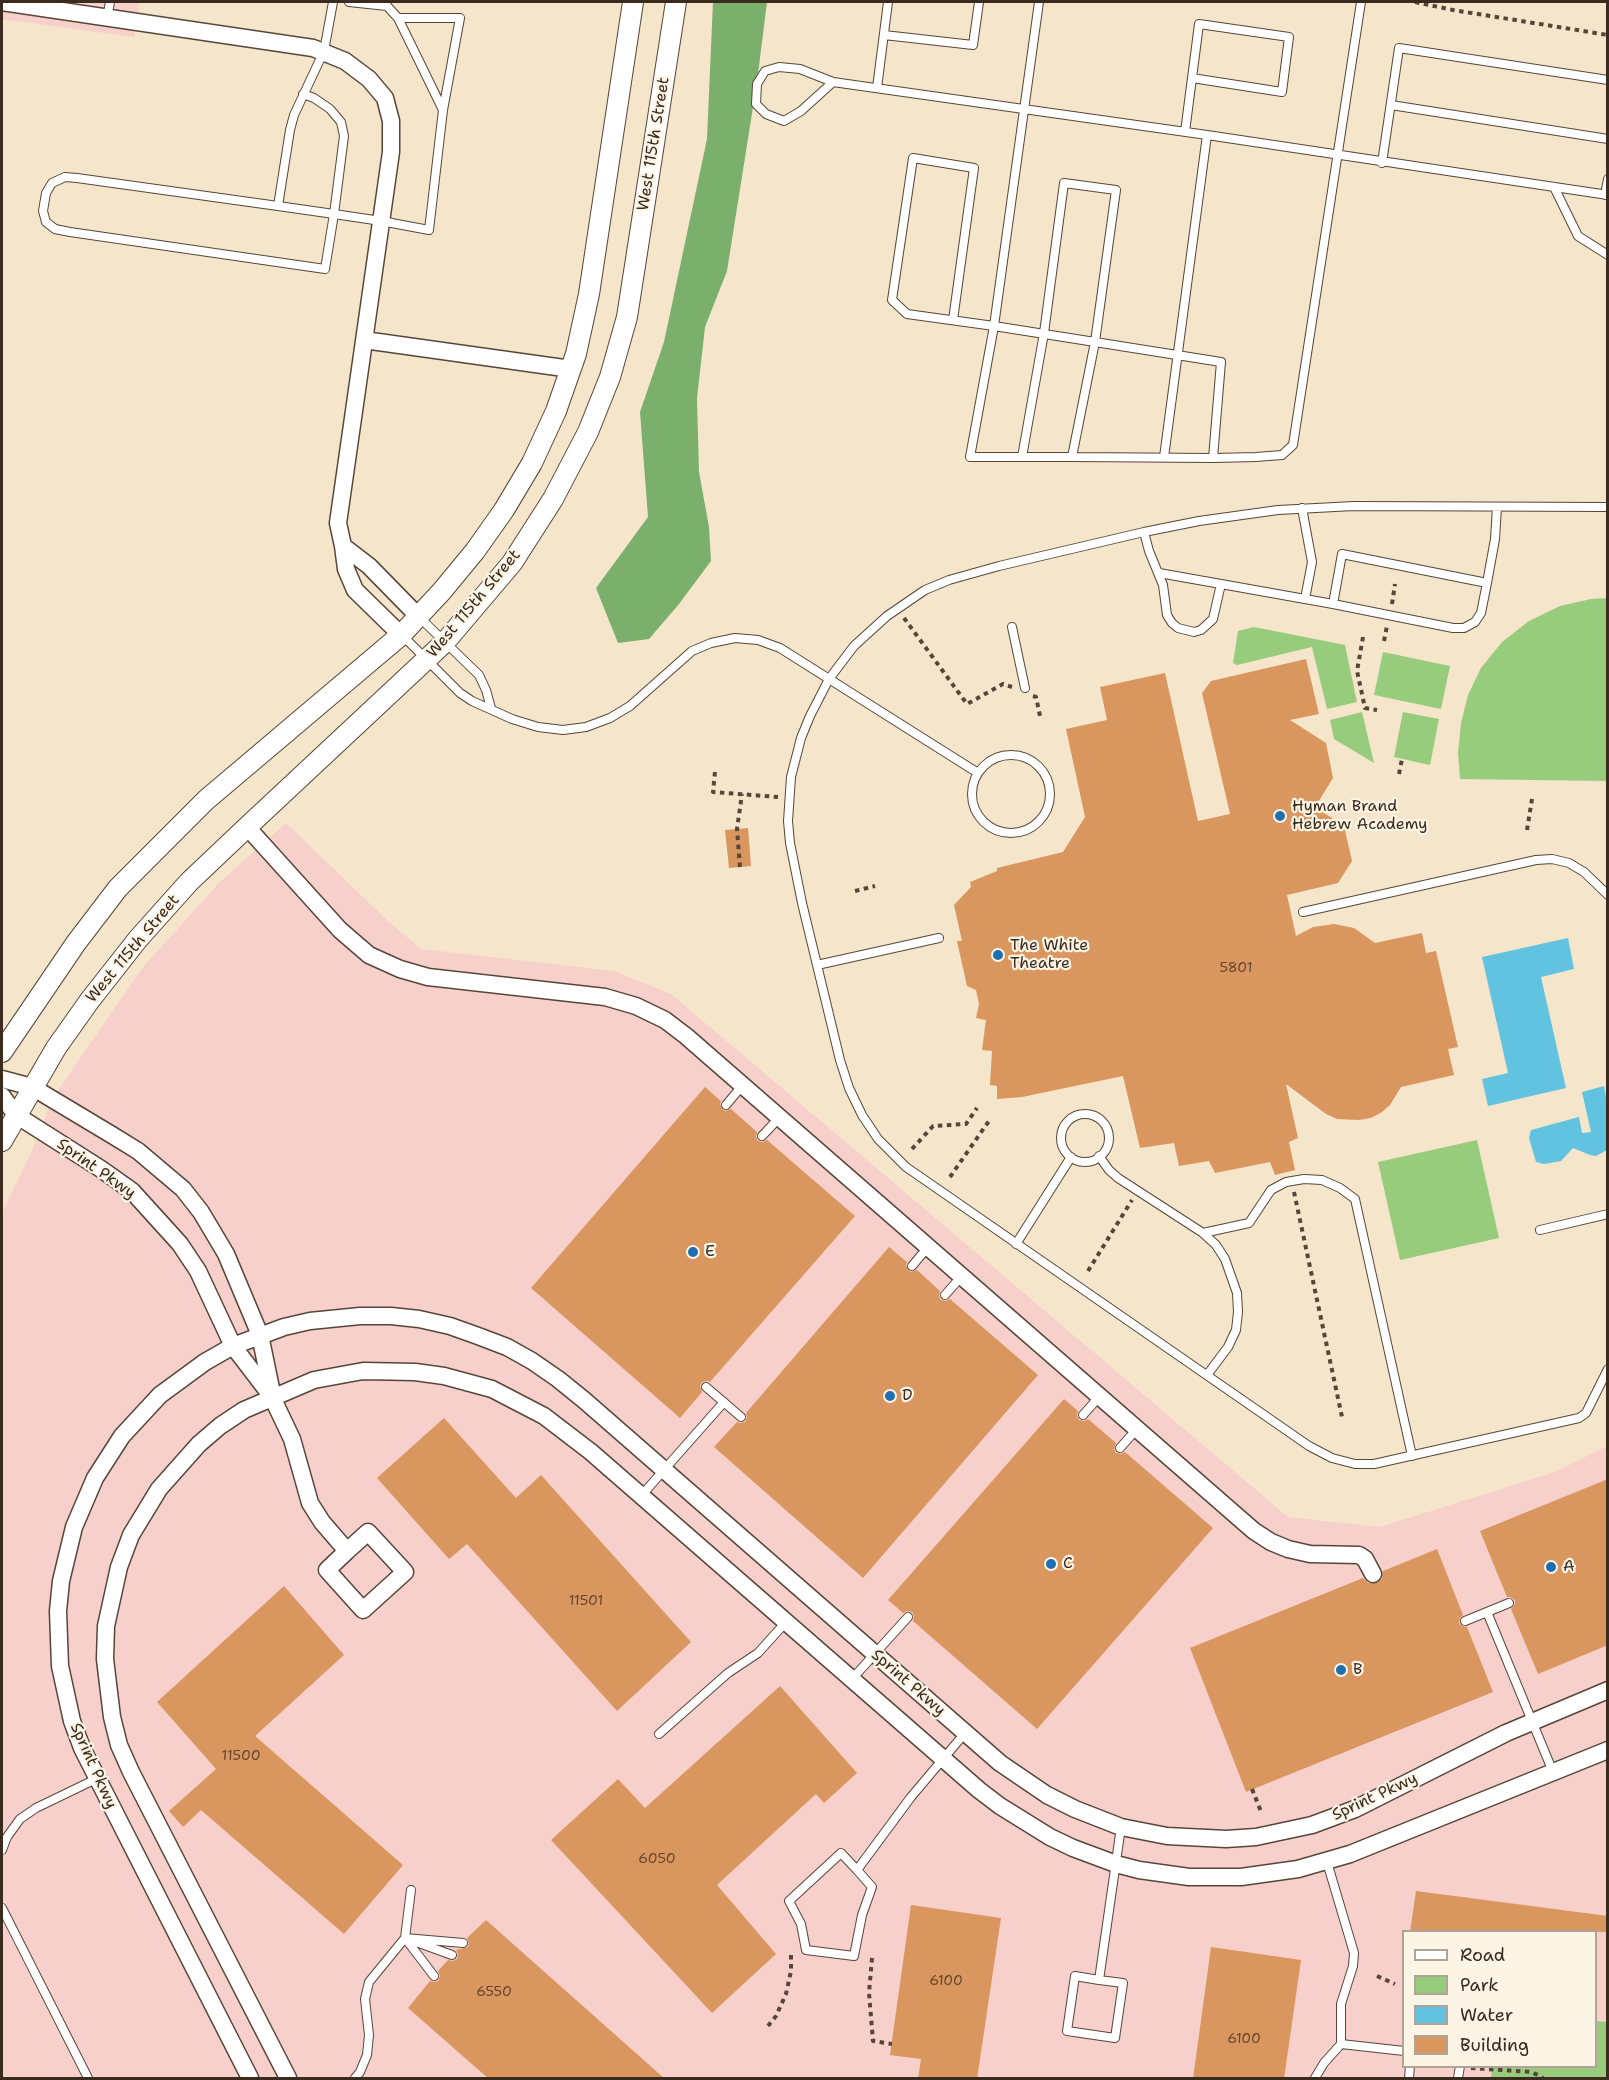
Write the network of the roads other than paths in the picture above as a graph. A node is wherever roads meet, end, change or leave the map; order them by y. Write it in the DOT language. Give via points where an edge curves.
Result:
graph roads {
  1 [pos="2,2"];
  2 [pos="333,2"];
  3 [pos="349,2"];
  4 [pos="633,2"];
  5 [pos="676,2"];
  6 [pos="888,2"];
  7 [pos="979,2"];
  8 [pos="1039,2"];
  9 [pos="1361,2"];
  10 [pos="388,4"];
  11 [pos="108,10"];
  12 [pos="398,18"];
  13 [pos="884,34"];
  14 [pos="324,51"];
  15 [pos="1192,78"];
  16 [pos="1608,80"];
  17 [pos="833,82"];
  18 [pos="877,88"];
  19 [pos="303,94"];
  20 [pos="1391,105"];
  21 [pos="1025,109"];
  22 [pos="443,110"];
  23 [pos="1185,132"];
  24 [pos="1207,135"];
  25 [pos="1608,139"];
  26 [pos="1336,156"];
  27 [pos="1382,162"];
  28 [pos="1608,179"];
  29 [pos="1554,187"];
  30 [pos="1606,195"];
  31 [pos="278,206"];
  32 [pos="334,214"];
  33 [pos="381,220"];
  34 [pos="1608,255"];
  35 [pos="954,320"];
  36 [pos="994,326"];
  37 [pos="1044,333"];
  38 [pos="364,340"];
  39 [pos="1095,342"];
  40 [pos="1178,355"];
  41 [pos="571,369"];
  42 [pos="1022,457"];
  43 [pos="1072,457"];
  44 [pos="1164,457"];
  45 [pos="1213,458"];
  46 [pos="1497,507"];
  47 [pos="1608,507"];
  48 [pos="1302,508"];
  49 [pos="1144,532"];
  50 [pos="343,546"];
  51 [pos="1159,573"];
  52 [pos="1487,583"];
  53 [pos="1221,584"];
  54 [pos="1305,599"];
  55 [pos="1333,604"];
  56 [pos="419,617"];
  57 [pos="1012,627"];
  58 [pos="401,634"];
  59 [pos="445,642"];
  60 [pos="427,660"];
  61 [pos="829,679"];
  62 [pos="1023,690"];
  63 [pos="491,708"];
  64 [pos="978,773"];
  65 [pos="247,826"];
  66 [pos="1608,895"];
  67 [pos="1303,912"];
  68 [pos="939,938"];
  69 [pos="817,965"];
  70 [pos="2,1052"];
  71 [pos="2,1079"];
  72 [pos="742,1086"];
  73 [pos="32,1087"];
  74 [pos="2,1096"];
  75 [pos="726,1105"];
  76 [pos="16,1115"];
  77 [pos="779,1118"];
  78 [pos="762,1136"];
  79 [pos="2,1141"];
  80 [pos="1099,1156"];
  81 [pos="1071,1157"];
  82 [pos="1608,1214"];
  83 [pos="1540,1230"];
  84 [pos="1203,1233"];
  85 [pos="1016,1244"];
  86 [pos="928,1247"];
  87 [pos="912,1266"];
  88 [pos="961,1277"];
  89 [pos="945,1295"];
  90 [pos="260,1335"];
  91 [pos="233,1346"];
  92 [pos="1608,1369"];
  93 [pos="1208,1375"];
  94 [pos="706,1387"];
  95 [pos="272,1397"];
  96 [pos="1099,1397"];
  97 [pos="724,1402"];
  98 [pos="1083,1415"];
  99 [pos="741,1418"];
  100 [pos="1136,1430"];
  101 [pos="1120,1448"];
  102 [pos="1412,1456"];
  103 [pos="664,1470"];
  104 [pos="641,1496"];
  105 [pos="347,1551"];
  106 [pos="1373,1575"];
  107 [pos="1509,1603"];
  108 [pos="1487,1612"];
  109 [pos="908,1617"];
  110 [pos="1465,1621"];
  111 [pos="786,1622"];
  112 [pos="875,1654"];
  113 [pos="852,1679"];
  114 [pos="1608,1690"];
  115 [pos="1532,1722"];
  116 [pos="965,1733"];
  117 [pos="659,1734"];
  118 [pos="1608,1750"];
  119 [pos="943,1759"];
  120 [pos="1553,1772"];
  121 [pos="96,1779"];
  122 [pos="1121,1827"];
  123 [pos="2,1850"];
  124 [pos="1327,1862"];
  125 [pos="1116,1864"];
  126 [pos="856,1870"];
  127 [pos="411,1890"];
  128 [pos="2,1908"];
  129 [pos="405,1938"];
  130 [pos="463,1943"];
  131 [pos="452,1955"];
  132 [pos="434,1976"];
  133 [pos="1099,1980"];
  134 [pos="1341,2044"];
  135 [pos="1402,2051"];
  136 [pos="88,2079"];
  137 [pos="250,2079"];
  138 [pos="288,2079"];
  139 [pos="355,2079"];
  140 [pos="1315,2079"];
  1 -- 11 [label="street"];
  2 -- 14 [label="lane"];
  3 -- 10 [label="lane"];
  4 -- 41 [label="street, West 115th Street" via="589,294"];
  5 -- 59 [label="street, West 115th Street" via="627,317 610,376 588,432 553,499 512,563"];
  6 -- 13 [label="lane"];
  7 -- 13 [label="lane" via="973,45"];
  8 -- 21 [label="lane"];
  9 -- 26 [label="lane"];
  10 -- 12 [label="lane"];
  11 -- 14 [label="street"];
  12 -- 22 [label="lane"];
  12 -- 22 [label="lane" via="460,18"];
  13 -- 18 [label="lane"];
  14 -- 19 [label="lane"];
  14 -- 33 [label="street" via="369,79 385,98 391,121 391,152"];
  15 -- 15 [label="lane" via="1199,24 1289,38 1282,92"];
  15 -- 23 [label="lane"];
  16 -- 20 [label="lane" via="1399,48"];
  17 -- 17 [label="lane" via="784,121 766,114 756,104 757,84 765,71 779,67 800,69"];
  17 -- 18 [label="lane"];
  18 -- 21 [label="lane"];
  19 -- 31 [label="lane" via="290,130"];
  19 -- 32 [label="lane" via="330,109 341,122 344,136"];
  20 -- 25 [label="lane"];
  20 -- 27 [label="lane"];
  21 -- 23 [label="lane"];
  21 -- 36 [label="lane"];
  22 -- 33 [label="lane" via="429,230"];
  23 -- 24 [label="lane"];
  24 -- 26 [label="lane"];
  24 -- 40 [label="lane"];
  26 -- 27 [label="lane"];
  26 -- 45 [label="lane" via="1293,445 1282,455"];
  27 -- 29 [label="lane"];
  28 -- 30 [label="lane"];
  29 -- 30 [label="lane"];
  29 -- 34 [label="lane" via="1578,236"];
  31 -- 32 [label="lane"];
  31 -- 32 [label="lane" via="64,177 52,183 43,211 45,222 70,232 325,269"];
  32 -- 33 [label="lane"];
  33 -- 38 [label="street"];
  35 -- 35 [label="lane" via="907,314 892,300 913,159 974,168"];
  35 -- 36 [label="lane"];
  36 -- 37 [label="lane"];
  36 -- 42 [label="lane" via="970,457"];
  37 -- 39 [label="lane"];
  37 -- 39 [label="lane" via="1064,183 1116,190"];
  37 -- 42 [label="lane"];
  38 -- 41 [label="street"];
  38 -- 50 [label="street" via="338,523"];
  39 -- 40 [label="lane"];
  39 -- 43 [label="lane"];
  40 -- 44 [label="lane"];
  40 -- 45 [label="lane" via="1221,362"];
  41 -- 56 [label="street, West 115th Street" via="537,453 504,510"];
  42 -- 43 [label="lane"];
  43 -- 44 [label="lane"];
  44 -- 45 [label="lane"];
  46 -- 47 [label="lane"];
  46 -- 48 [label="lane"];
  46 -- 52 [label="lane"];
  48 -- 49 [label="lane"];
  48 -- 54 [label="lane" via="1312,562"];
  49 -- 51 [label="lane"];
  49 -- 61 [label="lane" via="973,573 925,590 870,630"];
  50 -- 56 [label="street" via="369,566"];
  50 -- 58 [label="street" via="346,569 355,590"];
  51 -- 53 [label="lane"];
  51 -- 53 [label="lane" via="1167,615 1186,632 1201,630 1213,619"];
  52 -- 55 [label="lane" via="1481,613 1464,628"];
  52 -- 55 [label="lane" via="1342,554"];
  53 -- 54 [label="lane"];
  54 -- 55 [label="lane"];
  56 -- 58 [label="street, West 115th Street"];
  56 -- 59 [label="lane"];
  57 -- 62 [label="lane"];
  58 -- 60 [label="lane"];
  58 -- 70 [label="street, West 115th Street" via="206,800 118,888"];
  59 -- 60 [label="street, West 115th Street"];
  59 -- 63 [label="lane" via="479,675"];
  60 -- 63 [label="lane" via="460,693"];
  60 -- 65 [label="street, West 115th Street"];
  61 -- 63 [label="lane" via="780,648 758,640 735,638 711,642 692,651 630,706 586,727 538,727"];
  61 -- 64 [label="lane"];
  61 -- 69 [label="lane" via="801,738 791,777 788,821"];
  64 -- 64 [label="lane" via="972,799 976,812 996,830 1022,831 1044,815 1049,804 1049,785 1032,761 1009,754 997,757"];
  65 -- 72 [label="street" via="340,930 369,955 428,977 605,997 636,1006 665,1020"];
  65 -- 73 [label="street, West 115th Street" via="138,939 90,1000"];
  66 -- 67 [label="lane" via="1569,863 1544,860"];
  68 -- 69 [label="lane"];
  69 -- 85 [label="lane" via="849,1088 878,1139 906,1167"];
  71 -- 73 [label="street, Sprint Pkwy"];
  72 -- 75 [label="lane"];
  72 -- 77 [label="street"];
  73 -- 76 [label="street, West 115th Street"];
  73 -- 90 [label="street, Sprint Pkwy" via="138,1151 183,1189 226,1254"];
  74 -- 76 [label="street, Sprint Pkwy"];
  76 -- 79 [label="street, West 115th Street"];
  76 -- 91 [label="street, Sprint Pkwy" via="124,1185 159,1219 198,1271"];
  77 -- 78 [label="lane"];
  77 -- 86 [label="street"];
  80 -- 81 [label="lane" via="1091,1161"];
  80 -- 81 [label="lane" via="1107,1147 1107,1131 1098,1119 1084,1114 1069,1120 1061,1133 1063,1148"];
  80 -- 84 [label="lane" via="1109,1170"];
  81 -- 85 [label="lane"];
  82 -- 83 [label="lane"];
  84 -- 93 [label="lane" via="1226,1259 1237,1293 1238,1312 1236,1330 1228,1347"];
  84 -- 102 [label="lane" via="1249,1223 1271,1190 1292,1181 1322,1180 1355,1199"];
  85 -- 93 [label="lane"];
  86 -- 87 [label="lane"];
  86 -- 88 [label="street"];
  88 -- 89 [label="lane"];
  88 -- 96 [label="street"];
  90 -- 91 [label="street, Sprint Pkwy"];
  90 -- 95 [label="street, Sprint Pkwy"];
  90 -- 103 [label="street, Sprint Pkwy" via="310,1321 360,1316 419,1319 469,1332 507,1347 558,1379"];
  91 -- 95 [label="street, Sprint Pkwy"];
  91 -- 121 [label="street, Sprint Pkwy" via="181,1378 140,1415 108,1456 74,1527 61,1581 60,1666 72,1721"];
  92 -- 102 [label="lane" via="1587,1413 1579,1418"];
  93 -- 102 [label="lane" via="1332,1458 1374,1464"];
  94 -- 97 [label="lane"];
  95 -- 104 [label="street, Sprint Pkwy" via="314,1380 363,1371 415,1372 470,1382 544,1416"];
  95 -- 105 [label="street" via="292,1439 310,1503"];
  95 -- 138 [label="street, Sprint Pkwy" via="244,1410 199,1444 144,1511 119,1567 106,1626 105,1659 112,1717 131,1772"];
  96 -- 98 [label="lane"];
  96 -- 100 [label="street"];
  97 -- 99 [label="lane"];
  97 -- 103 [label="lane"];
  100 -- 101 [label="lane"];
  100 -- 106 [label="street" via="1270,1542 1310,1554 1359,1555"];
  103 -- 104 [label="lane"];
  103 -- 112 [label="street, Sprint Pkwy"];
  104 -- 111 [label="street, Sprint Pkwy"];
  105 -- 105 [label="street" via="368,1532 405,1572 363,1610 327,1570"];
  107 -- 108 [label="lane"];
  108 -- 110 [label="lane"];
  108 -- 115 [label="lane"];
  109 -- 112 [label="lane"];
  111 -- 113 [label="street, Sprint Pkwy"];
  111 -- 117 [label="lane" via="758,1653 728,1673"];
  112 -- 113 [label="lane"];
  112 -- 116 [label="street, Sprint Pkwy"];
  113 -- 119 [label="street, Sprint Pkwy"];
  114 -- 115 [label="street, Sprint Pkwy"];
  115 -- 120 [label="lane"];
  115 -- 122 [label="street, Sprint Pkwy" via="1355,1809 1303,1827 1226,1839 1167,1836"];
  116 -- 119 [label="lane"];
  116 -- 122 [label="street, Sprint Pkwy" via="1047,1795"];
  118 -- 120 [label="street, Sprint Pkwy"];
  119 -- 125 [label="street, Sprint Pkwy" via="1027,1824 1073,1848"];
  119 -- 126 [label="lane"];
  120 -- 124 [label="street, Sprint Pkwy"];
  121 -- 123 [label="lane" via="20,1819"];
  121 -- 137 [label="street, Sprint Pkwy"];
  122 -- 125 [label="lane"];
  124 -- 125 [label="street, Sprint Pkwy" via="1267,1874 1217,1878 1164,1874"];
  124 -- 134 [label="lane" via="1354,1953 1341,2004"];
  125 -- 133 [label="lane"];
  126 -- 126 [label="lane" via="841,1853 789,1900 801,1924 806,1950 854,1956 872,1887"];
  127 -- 129 [label="lane"];
  128 -- 136 [label="lane"];
  129 -- 130 [label="lane"];
  129 -- 131 [label="lane"];
  129 -- 132 [label="lane"];
  129 -- 139 [label="lane" via="369,1982 365,1999 367,2055"];
  133 -- 133 [label="lane" via="1075,1976 1067,2031 1115,2037 1123,1983"];
  134 -- 135 [label="lane"];
  134 -- 140 [label="lane"];
}
